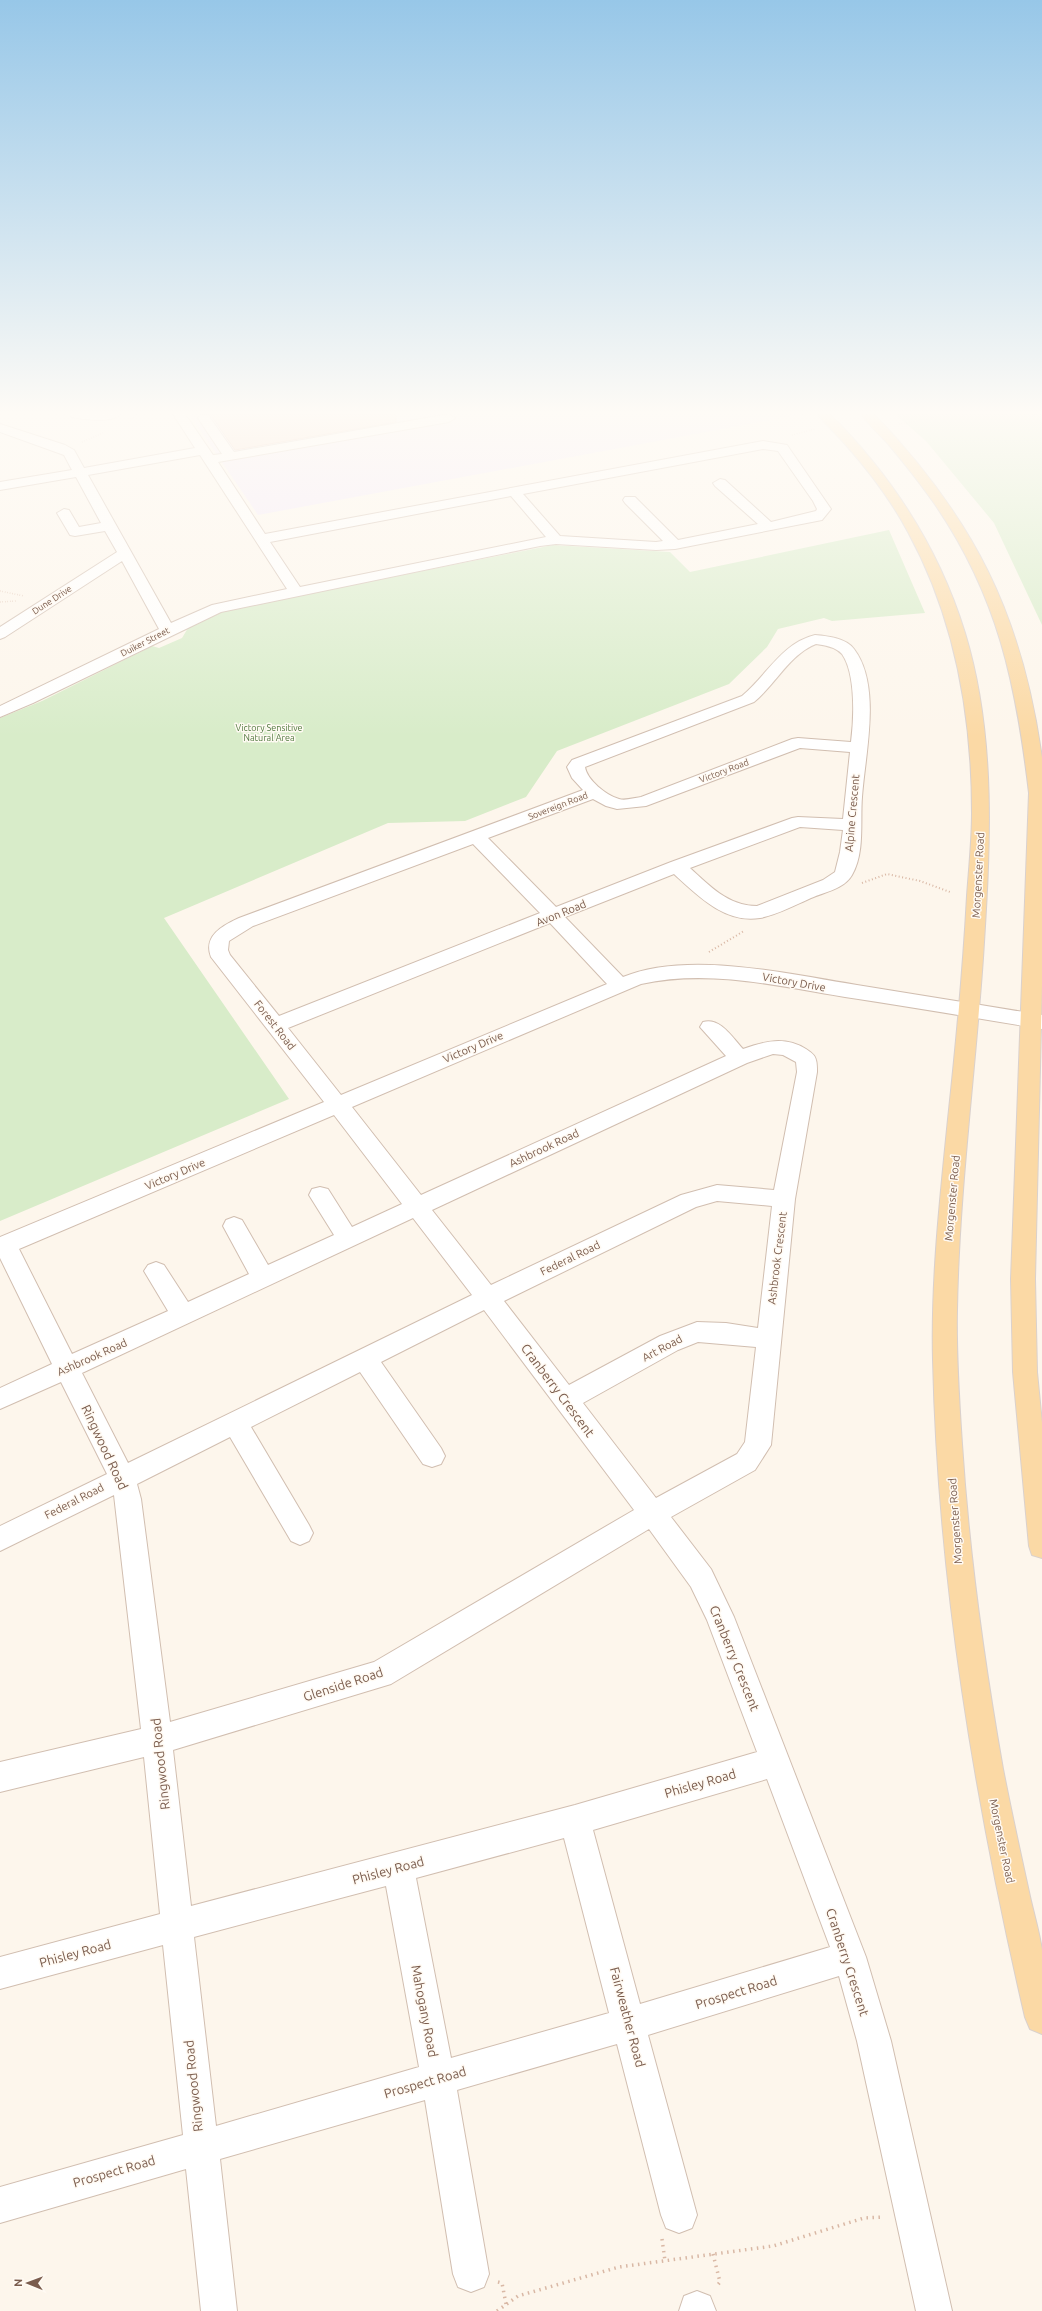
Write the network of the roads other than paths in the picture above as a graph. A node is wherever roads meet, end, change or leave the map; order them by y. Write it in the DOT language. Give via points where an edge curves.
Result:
graph roads {
  1 [pos="69,522"];
  2 [pos="108,522"];
  3 [pos="251,522"];
  4 [pos="354,522"];
  5 [pos="540,522"];
  6 [pos="652,522"];
  7 [pos="763,522"];
  8 [pos="791,522"];
  9 [pos="909,522"];
  10 [pos="955,522"];
  11 [pos="110,526"];
  12 [pos="769,527"];
  13 [pos="262,539"];
  14 [pos="556,540"];
  15 [pos="675,545"];
  16 [pos="125,553"];
  17 [pos="296,591"];
  18 [pos="168,631"];
  19 [pos="0,634"];
  20 [pos="834,642"];
  21 [pos="0,712"];
  22 [pos="858,748"];
  23 [pos="595,792"];
  24 [pos="851,825"];
  25 [pos="477,837"];
  26 [pos="677,866"];
  27 [pos="555,916"];
  28 [pos="218,944"];
  29 [pos="620,985"];
  30 [pos="969,1012"];
  31 [pos="1036,1022"];
  32 [pos="275,1025"];
  33 [pos="710,1027"];
  34 [pos="740,1058"];
  35 [pos="337,1105"];
  36 [pos="320,1195"];
  37 [pos="784,1199"];
  38 [pos="418,1206"];
  39 [pos="234,1226"];
  40 [pos="348,1239"];
  41 [pos="2,1246"];
  42 [pos="156,1271"];
  43 [pos="264,1278"];
  44 [pos="488,1298"];
  45 [pos="184,1315"];
  46 [pos="768,1339"];
  47 [pos="365,1359"];
  48 [pos="68,1368"];
  49 [pos="0,1399"];
  50 [pos="565,1400"];
  51 [pos="235,1423"];
  52 [pos="432,1456"];
  53 [pos="122,1478"];
  54 [pos="653,1514"];
  55 [pos="300,1533"];
  56 [pos="0,1539"];
  57 [pos="1042,1546"];
  58 [pos="157,1739"];
  59 [pos="775,1762"];
  60 [pos="0,1777"];
  61 [pos="575,1820"];
  62 [pos="398,1867"];
  63 [pos="177,1926"];
  64 [pos="850,1958"];
  65 [pos="0,1973"];
  66 [pos="1042,2017"];
  67 [pos="630,2024"];
  68 [pos="438,2078"];
  69 [pos="200,2146"];
  70 [pos="0,2205"];
  71 [pos="679,2215"];
  72 [pos="471,2274"];
  73 [pos="219,2311"];
  74 [pos="934,2311"];
  1 -- 11 [label="street" via="75,532"];
  2 -- 11 [label="street"];
  3 -- 13 [label="street"];
  4 -- 13 [label="street"];
  5 -- 14 [label="street"];
  6 -- 15 [label="street"];
  7 -- 12 [label="street"];
  8 -- 12 [label="street, Duiker Street"];
  9 -- 30 [label="main road, Morgenster Road" via="930,560 949,604 968,671 976,730 981,816"];
  10 -- 31 [label="main road" via="989,588 1017,667 1031,730 1038,793"];
  11 -- 16 [label="street"];
  12 -- 15 [label="street, Duiker Street"];
  13 -- 17 [label="street"];
  14 -- 15 [label="street, Duiker Street"];
  14 -- 17 [label="street, Duiker Street"];
  16 -- 18 [label="street"];
  16 -- 19 [label="street, Dune Drive"];
  17 -- 18 [label="street, Duiker Street" via="217,608"];
  18 -- 21 [label="street, Duiker Street" via="42,694"];
  20 -- 22 [label="street, Alpine Crescent" via="847,650 857,678 861,702"];
  20 -- 23 [label="street, Sovereign Road" via="817,639 799,644 761,689 748,699 582,761 576,767 577,775"];
  22 -- 23 [label="street, Victory Road" via="798,743 646,801 630,804 612,802"];
  22 -- 24 [label="street, Alpine Crescent"];
  23 -- 25 [label="street, Sovereign Road"];
  24 -- 26 [label="street, Avon Road" via="798,822"];
  24 -- 26 [label="street, Alpine Crescent" via="850,848 845,871 840,878 759,912 737,911 726,907"];
  25 -- 27 [label="street"];
  25 -- 28 [label="street, Sovereign Road" via="246,922 224,934"];
  26 -- 27 [label="street, Avon Road"];
  27 -- 29 [label="street"];
  27 -- 32 [label="street, Avon Road"];
  28 -- 32 [label="street, Forest Road" via="221,957"];
  29 -- 30 [label="street, Victory Drive" via="668,972 714,972 760,976"];
  29 -- 35 [label="street, Victory Drive"];
  30 -- 31 [label="street, Victory Drive"];
  30 -- 66 [label="main road, Morgenster Road" via="945,1292 950,1464 959,1577 970,1665 994,1803"];
  31 -- 57 [label="main road" via="1022,1279 1025,1372"];
  32 -- 35 [label="street, Forest Road"];
  33 -- 34 [label="street"];
  34 -- 37 [label="street, Ashbrook Crescent" via="772,1046 793,1049 806,1059 807,1072"];
  34 -- 38 [label="street, Ashbrook Road"];
  35 -- 38 [label="street, Cranberry Crescent"];
  35 -- 41 [label="street, Victory Drive"];
  36 -- 40 [label="street"];
  37 -- 44 [label="street, Federal Road" via="738,1194 703,1196"];
  37 -- 46 [label="street, Ashbrook Crescent"];
  38 -- 40 [label="street, Ashbrook Road"];
  38 -- 44 [label="street, Cranberry Crescent"];
  39 -- 43 [label="street"];
  40 -- 43 [label="street, Ashbrook Road"];
  41 -- 48 [label="street, Ringwood Road"];
  42 -- 45 [label="street"];
  43 -- 45 [label="street, Ashbrook Road"];
  44 -- 47 [label="street, Federal Road"];
  44 -- 50 [label="street, Cranberry Crescent"];
  45 -- 48 [label="street, Ashbrook Road"];
  46 -- 50 [label="street, Art Road" via="697,1332 670,1343"];
  46 -- 54 [label="street, Ashbrook Crescent" via="758,1445 746,1462"];
  47 -- 51 [label="street, Federal Road"];
  47 -- 52 [label="street"];
  48 -- 49 [label="street, Ashbrook Road"];
  48 -- 53 [label="street, Ringwood Road"];
  50 -- 54 [label="street, Cranberry Crescent"];
  51 -- 53 [label="street, Federal Road"];
  51 -- 55 [label="street"];
  53 -- 56 [label="street, Federal Road"];
  53 -- 58 [label="street, Ringwood Road" via="128,1499"];
  54 -- 58 [label="street, Glenside Road" via="381,1674"];
  54 -- 59 [label="street, Cranberry Crescent" via="702,1578 720,1617"];
  58 -- 60 [label="street, Glenside Road"];
  58 -- 63 [label="street, Ringwood Road"];
  59 -- 61 [label="street, Phisley Road"];
  59 -- 64 [label="street, Cranberry Crescent"];
  61 -- 62 [label="street, Phisley Road"];
  61 -- 67 [label="street, Fairweather Road"];
  62 -- 63 [label="street, Phisley Road"];
  62 -- 68 [label="street, Mahogany Road"];
  63 -- 65 [label="street, Phisley Road"];
  63 -- 69 [label="street, Ringwood Road"];
  64 -- 67 [label="street, Prospect Road"];
  64 -- 74 [label="street, Cranberry Crescent" via="874,2042"];
  67 -- 68 [label="street, Prospect Road"];
  67 -- 71 [label="street, Fairweather Road"];
  68 -- 69 [label="street, Prospect Road"];
  68 -- 72 [label="street, Mahogany Road"];
  69 -- 70 [label="street, Prospect Road"];
  69 -- 73 [label="street, Ringwood Road"];
}
